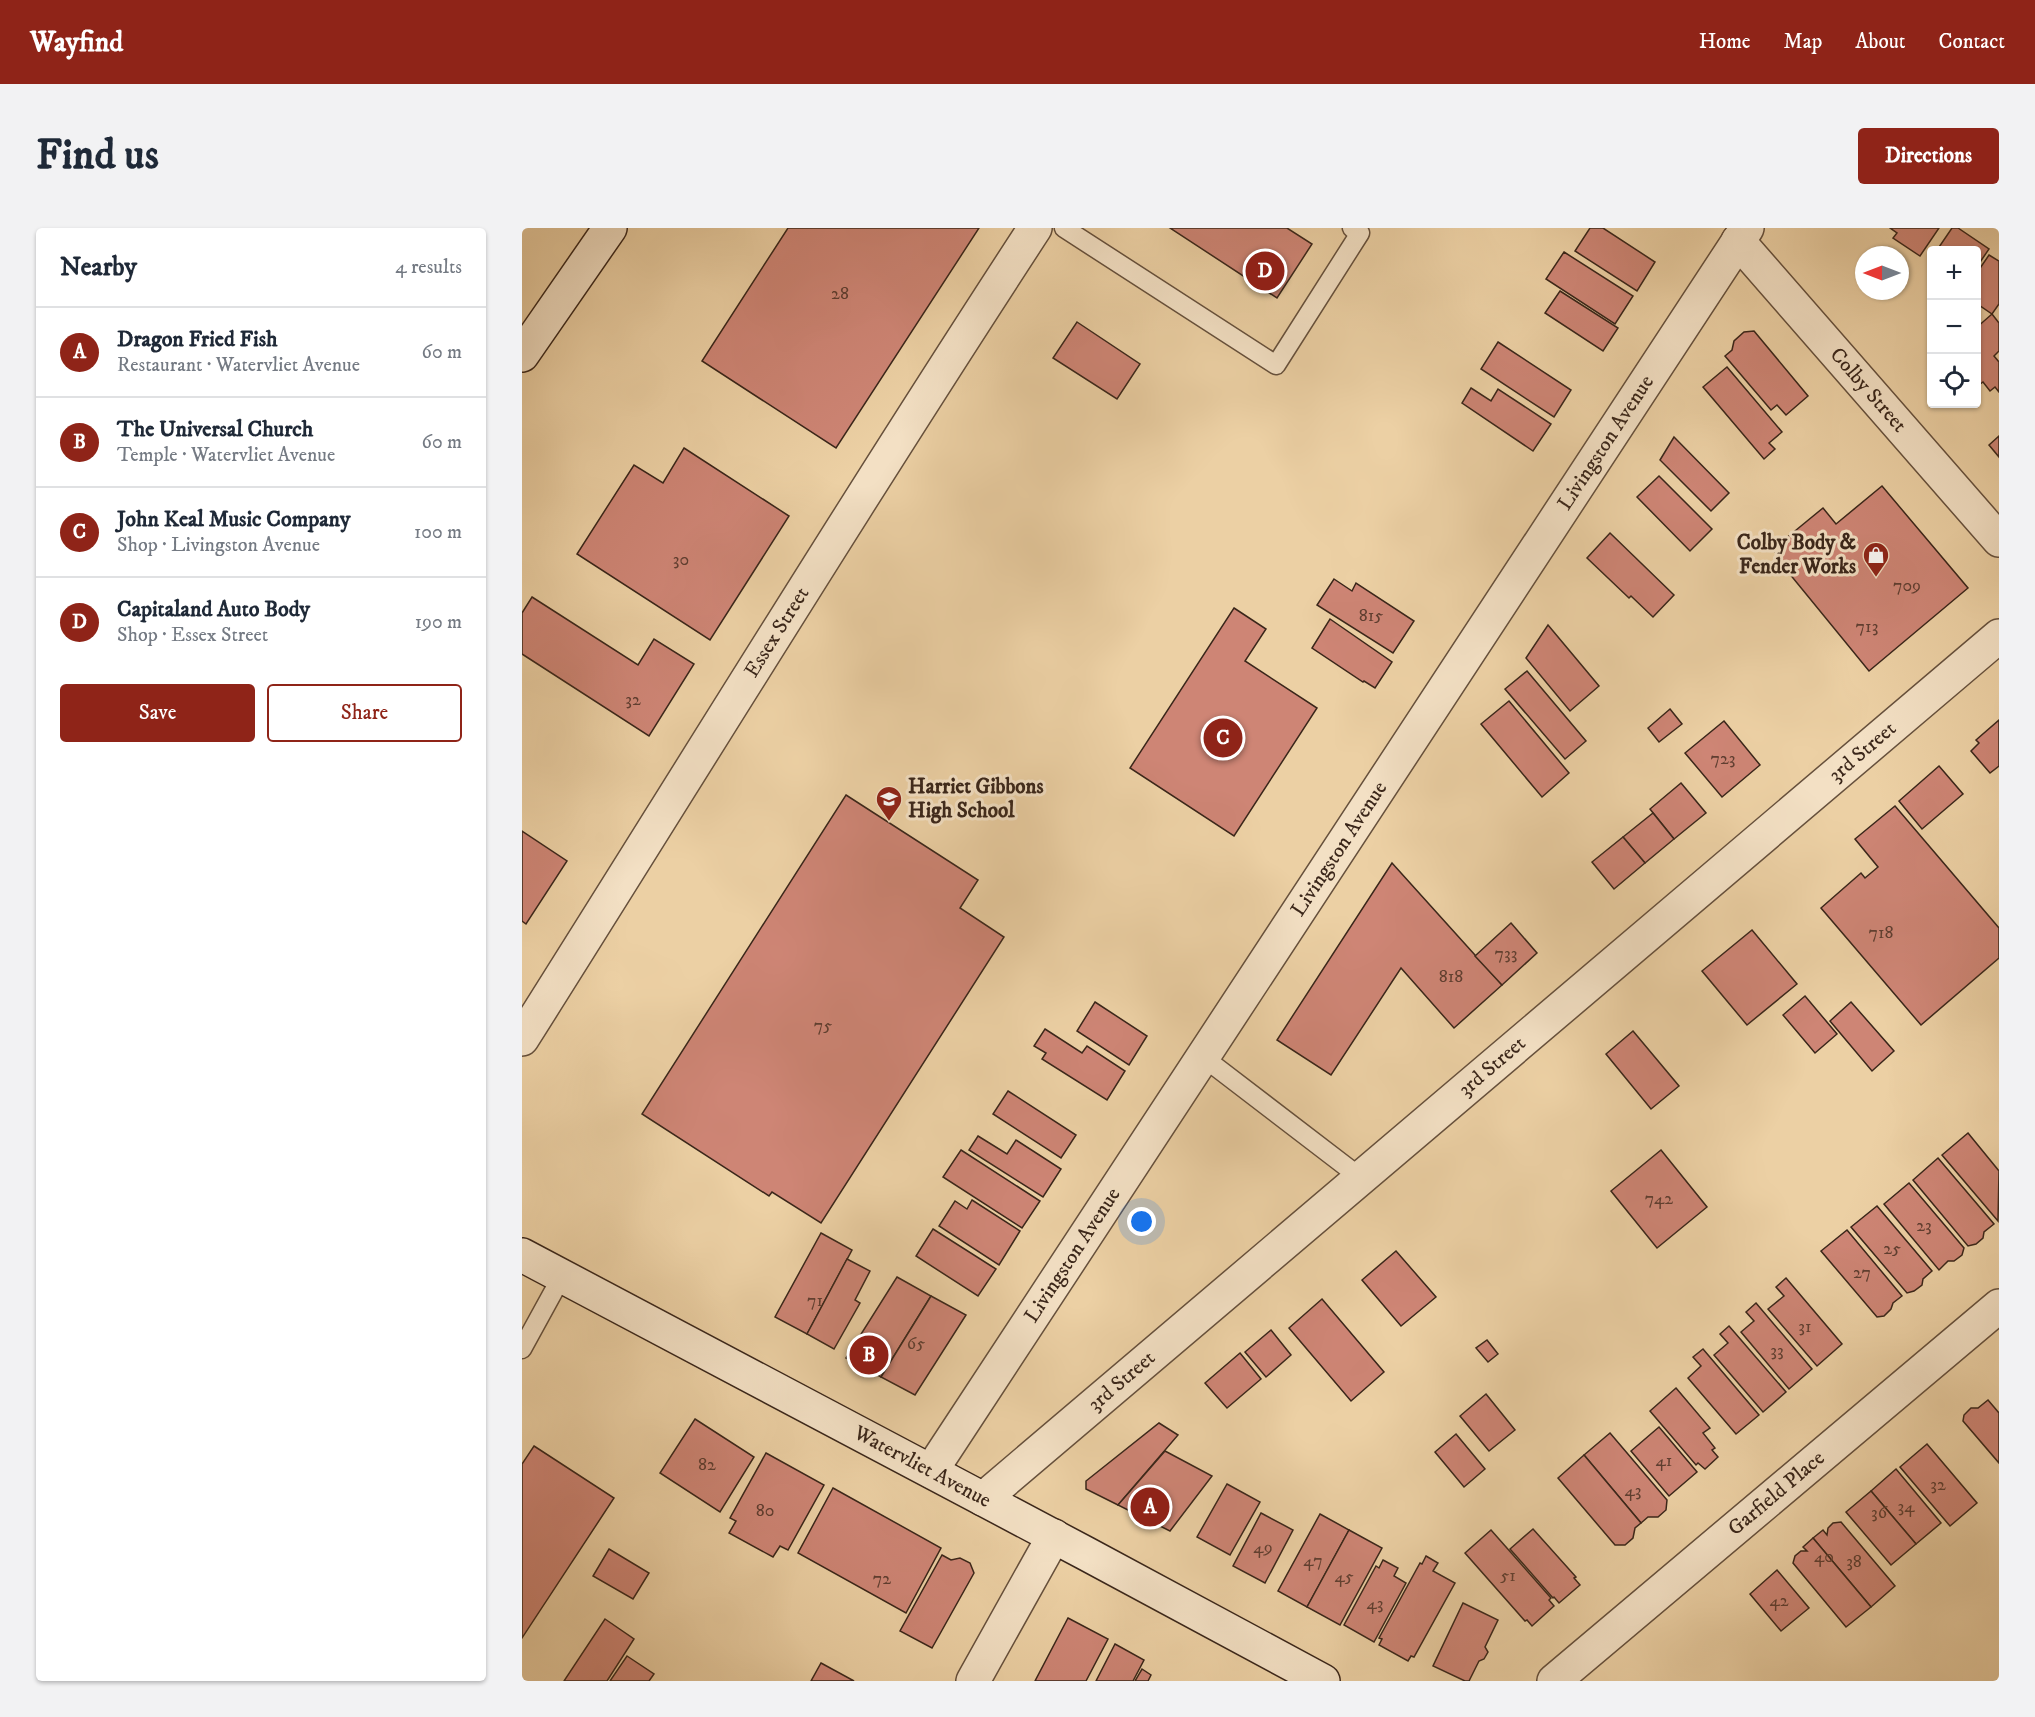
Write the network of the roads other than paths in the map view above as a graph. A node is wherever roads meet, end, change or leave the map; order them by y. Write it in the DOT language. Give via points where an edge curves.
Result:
graph roads {
  1 [pos="610,228"];
  2 [pos="1035,228"];
  3 [pos="1064,228"];
  4 [pos="1352,228"];
  5 [pos="1743,235"];
  6 [pos="522,355"];
  7 [pos="1999,540"];
  8 [pos="1999,636"];
  9 [pos="522,1039"];
  10 [pos="1203,1057"];
  11 [pos="1361,1178"];
  12 [pos="522,1254"];
  13 [pos="562,1276"];
  14 [pos="1999,1306"];
  15 [pos="522,1349"];
  16 [pos="932,1471"];
  17 [pos="983,1499"];
  18 [pos="1054,1536"];
  19 [pos="973,1681"];
  20 [pos="1323,1681"];
  21 [pos="1554,1681"];
  1 -- 6 [label="street"];
  2 -- 9 [label="street, Essex Street"];
  3 -- 4 [label="lane" via="1276,365 1360,234"];
  5 -- 7 [label="street, Colby Street"];
  5 -- 10 [label="street, Livingston Avenue"];
  8 -- 11 [label="street, 3rd Street"];
  10 -- 11 [label="lane"];
  10 -- 16 [label="street, Livingston Avenue"];
  11 -- 17 [label="street, 3rd Street"];
  12 -- 13 [label="street, Watervliet Avenue"];
  13 -- 15 [label="lane"];
  13 -- 16 [label="street, Watervliet Avenue"];
  14 -- 21 [label="street, Garfield Place"];
  16 -- 17 [label="street, Watervliet Avenue"];
  17 -- 18 [label="street, Watervliet Avenue"];
  18 -- 19 [label="street"];
  18 -- 20 [label="street, Watervliet Avenue"];
}
